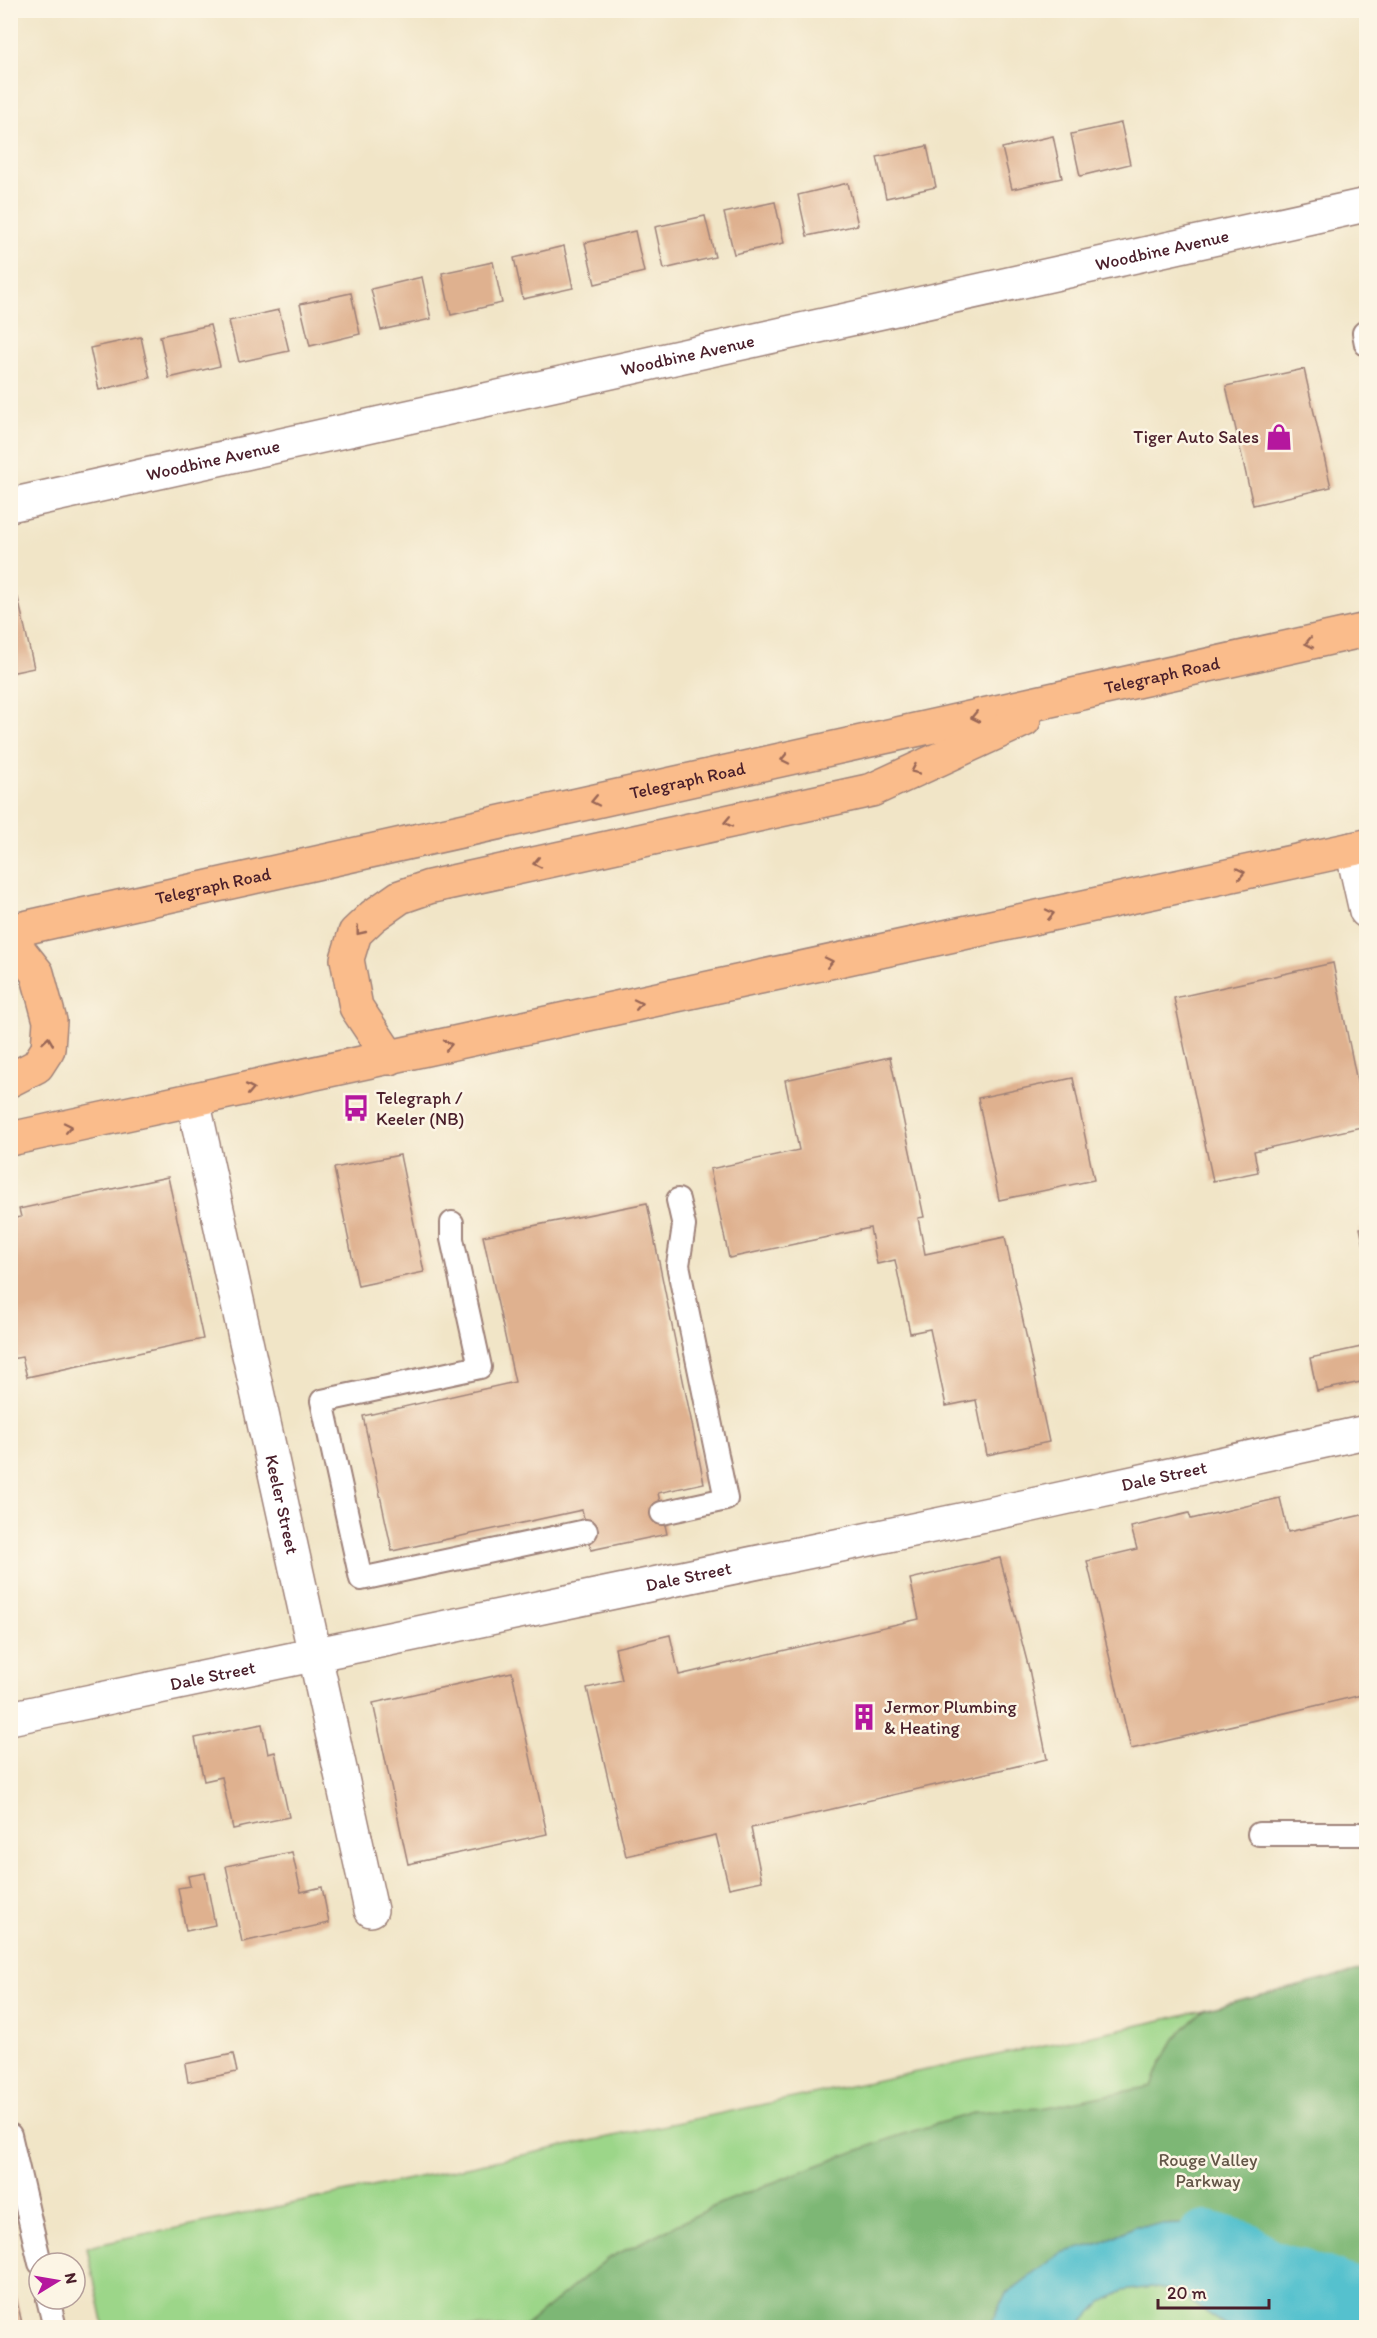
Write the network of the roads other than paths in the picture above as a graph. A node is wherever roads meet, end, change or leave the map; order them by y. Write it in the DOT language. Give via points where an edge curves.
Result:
graph roads {
  1 [pos="1366,205"];
  2 [pos="10,506"];
  3 [pos="1366,630"];
  4 [pos="1083,693"];
  5 [pos="1362,844"];
  6 [pos="1366,911"];
  7 [pos="10,930"];
  8 [pos="10,939"];
  9 [pos="390,1058"];
  10 [pos="10,1080"];
  11 [pos="193,1100"];
  12 [pos="10,1139"];
  13 [pos="678,1200"];
  14 [pos="452,1223"];
  15 [pos="1366,1432"];
  16 [pos="663,1513"];
  17 [pos="586,1531"];
  18 [pos="316,1652"];
  19 [pos="10,1718"];
  20 [pos="1259,1834"];
  21 [pos="1366,1834"];
  22 [pos="370,1910"];
  23 [pos="10,2135"];
  24 [pos="37,2251"];
  25 [pos="51,2311"];
  26 [pos="55,2328"];
  1 -- 2 [label="street, Woodbine Avenue"];
  3 -- 4 [label="main road, Telegraph Road, one-way"];
  4 -- 7 [label="main road, Telegraph Road, one-way"];
  4 -- 9 [label="main road, one-way" via="872,790 429,887 400,897 355,933 347,959 356,1007"];
  5 -- 6 [label="street"];
  9 -- 5 [label="main road, one-way"];
  10 -- 8 [label="main road, one-way" via="37,1066 48,1049 51,1021 37,973"];
  11 -- 9 [label="main road, one-way"];
  12 -- 11 [label="main road, one-way"];
  11 -- 18 [label="street, Keeler Street"];
  13 -- 16 [label="lane" via="684,1226 678,1265 726,1499"];
  14 -- 17 [label="lane" via="452,1239 480,1367 322,1401 361,1579"];
  15 -- 18 [label="street, Dale Street" via="1023,1507"];
  18 -- 19 [label="street, Dale Street"];
  18 -- 22 [label="street, Keeler Street"];
  20 -- 21 [label="lane"];
  23 -- 24 [label="lane"];
  25 -- 26 [label="lane"];
}
